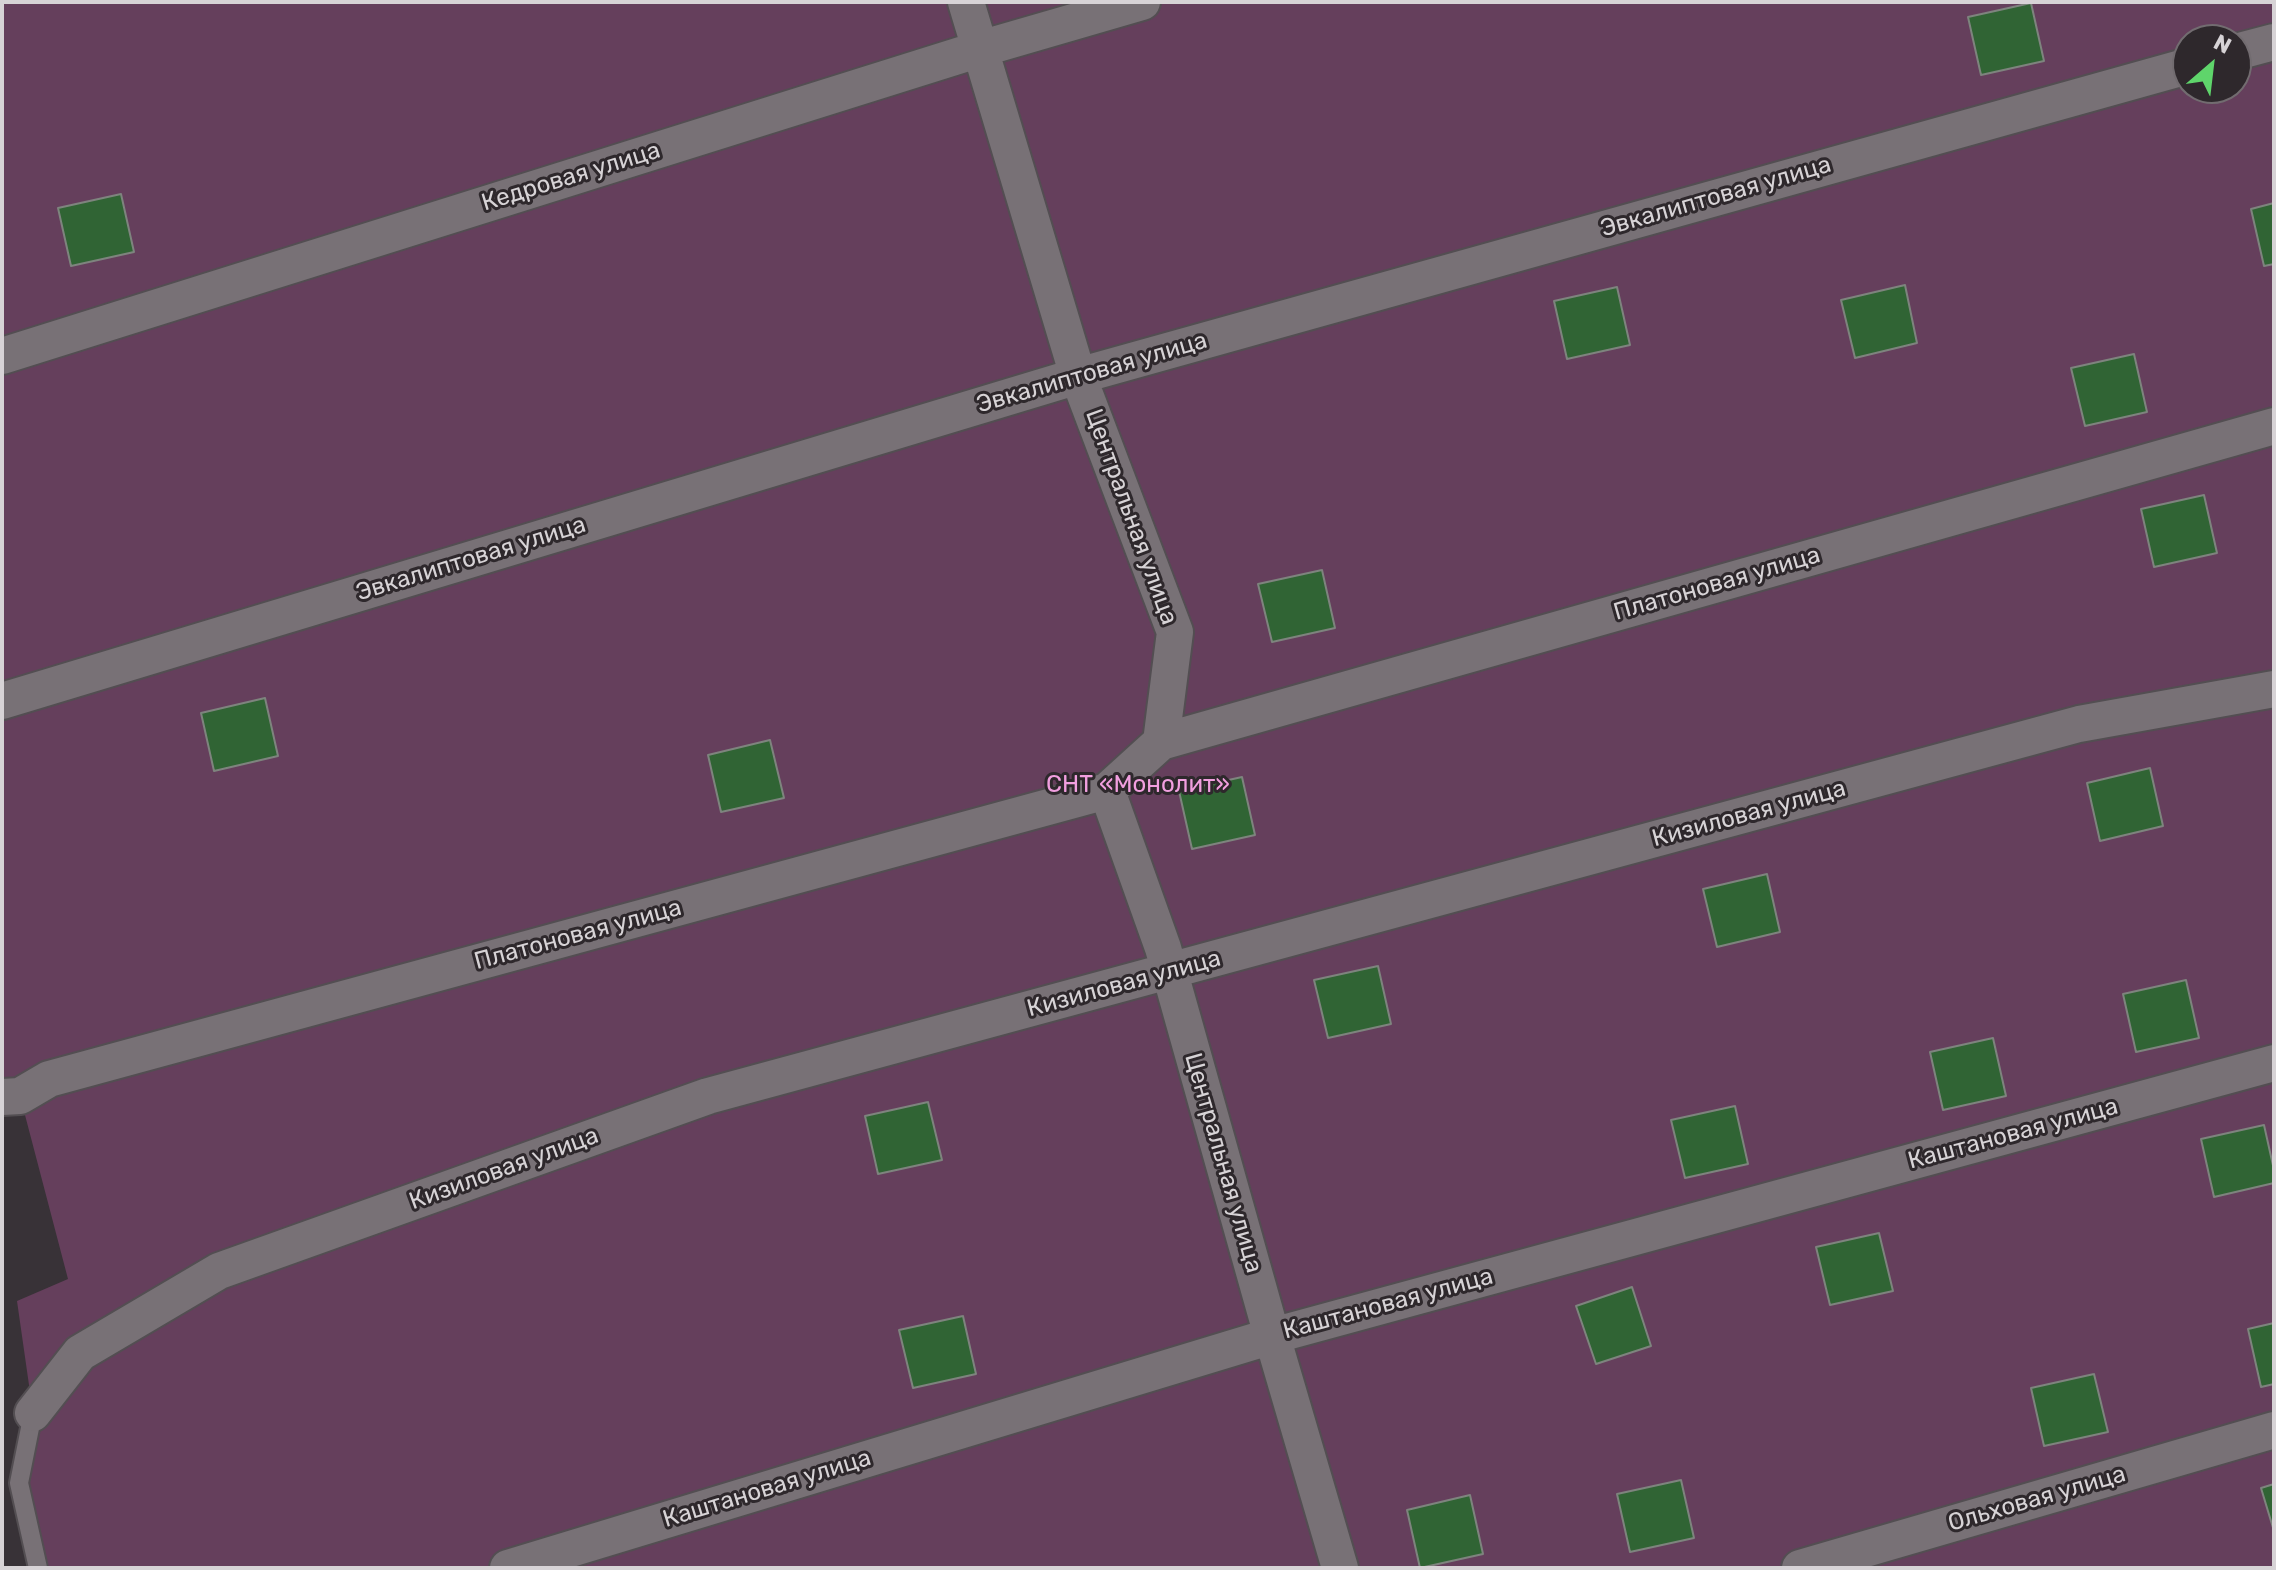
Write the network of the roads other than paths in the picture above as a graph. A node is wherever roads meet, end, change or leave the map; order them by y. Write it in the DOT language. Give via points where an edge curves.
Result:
graph roads {
  1 [pos="966,2"];
  2 [pos="1142,2"];
  3 [pos="2274,42"];
  4 [pos="2252,48"];
  5 [pos="980,49"];
  6 [pos="2172,70"];
  7 [pos="2,356"];
  8 [pos="1078,376"];
  9 [pos="2274,426"];
  10 [pos="2274,689"];
  11 [pos="2,701"];
  12 [pos="1161,742"];
  13 [pos="1107,791"];
  14 [pos="1169,972"];
  15 [pos="2274,1063"];
  16 [pos="2,1097"];
  17 [pos="1272,1336"];
  18 [pos="33,1413"];
  19 [pos="2274,1430"];
  20 [pos="38,1568"];
  21 [pos="508,1568"];
  22 [pos="1340,1568"];
  23 [pos="1800,1568"];
  1 -- 5 [label="street, Центральная улица"];
  2 -- 5 [label="street, Кедровая улица"];
  3 -- 4 [label="street"];
  5 -- 7 [label="street, Кедровая улица"];
  5 -- 8 [label="street, Центральная улица"];
  6 -- 8 [label="street, Эвкалиптовая улица"];
  8 -- 11 [label="street, Эвкалиптовая улица"];
  8 -- 12 [label="street, Центральная улица" via="1175,632"];
  9 -- 12 [label="street, Платоновая улица"];
  10 -- 14 [label="street, Кизиловая улица" via="2079,724"];
  12 -- 13 [label="street"];
  13 -- 14 [label="street, Центральная улица"];
  13 -- 16 [label="street, Платоновая улица" via="49,1079 20,1096"];
  14 -- 17 [label="street, Центральная улица"];
  14 -- 18 [label="street, Кизиловая улица" via="708,1096 219,1271 80,1353"];
  15 -- 17 [label="street, Каштановая улица"];
  17 -- 21 [label="street, Каштановая улица"];
  17 -- 22 [label="street, Центральная улица"];
  18 -- 20 [label="lane" via="19,1483"];
  19 -- 23 [label="street, Ольховая улица"];
}
